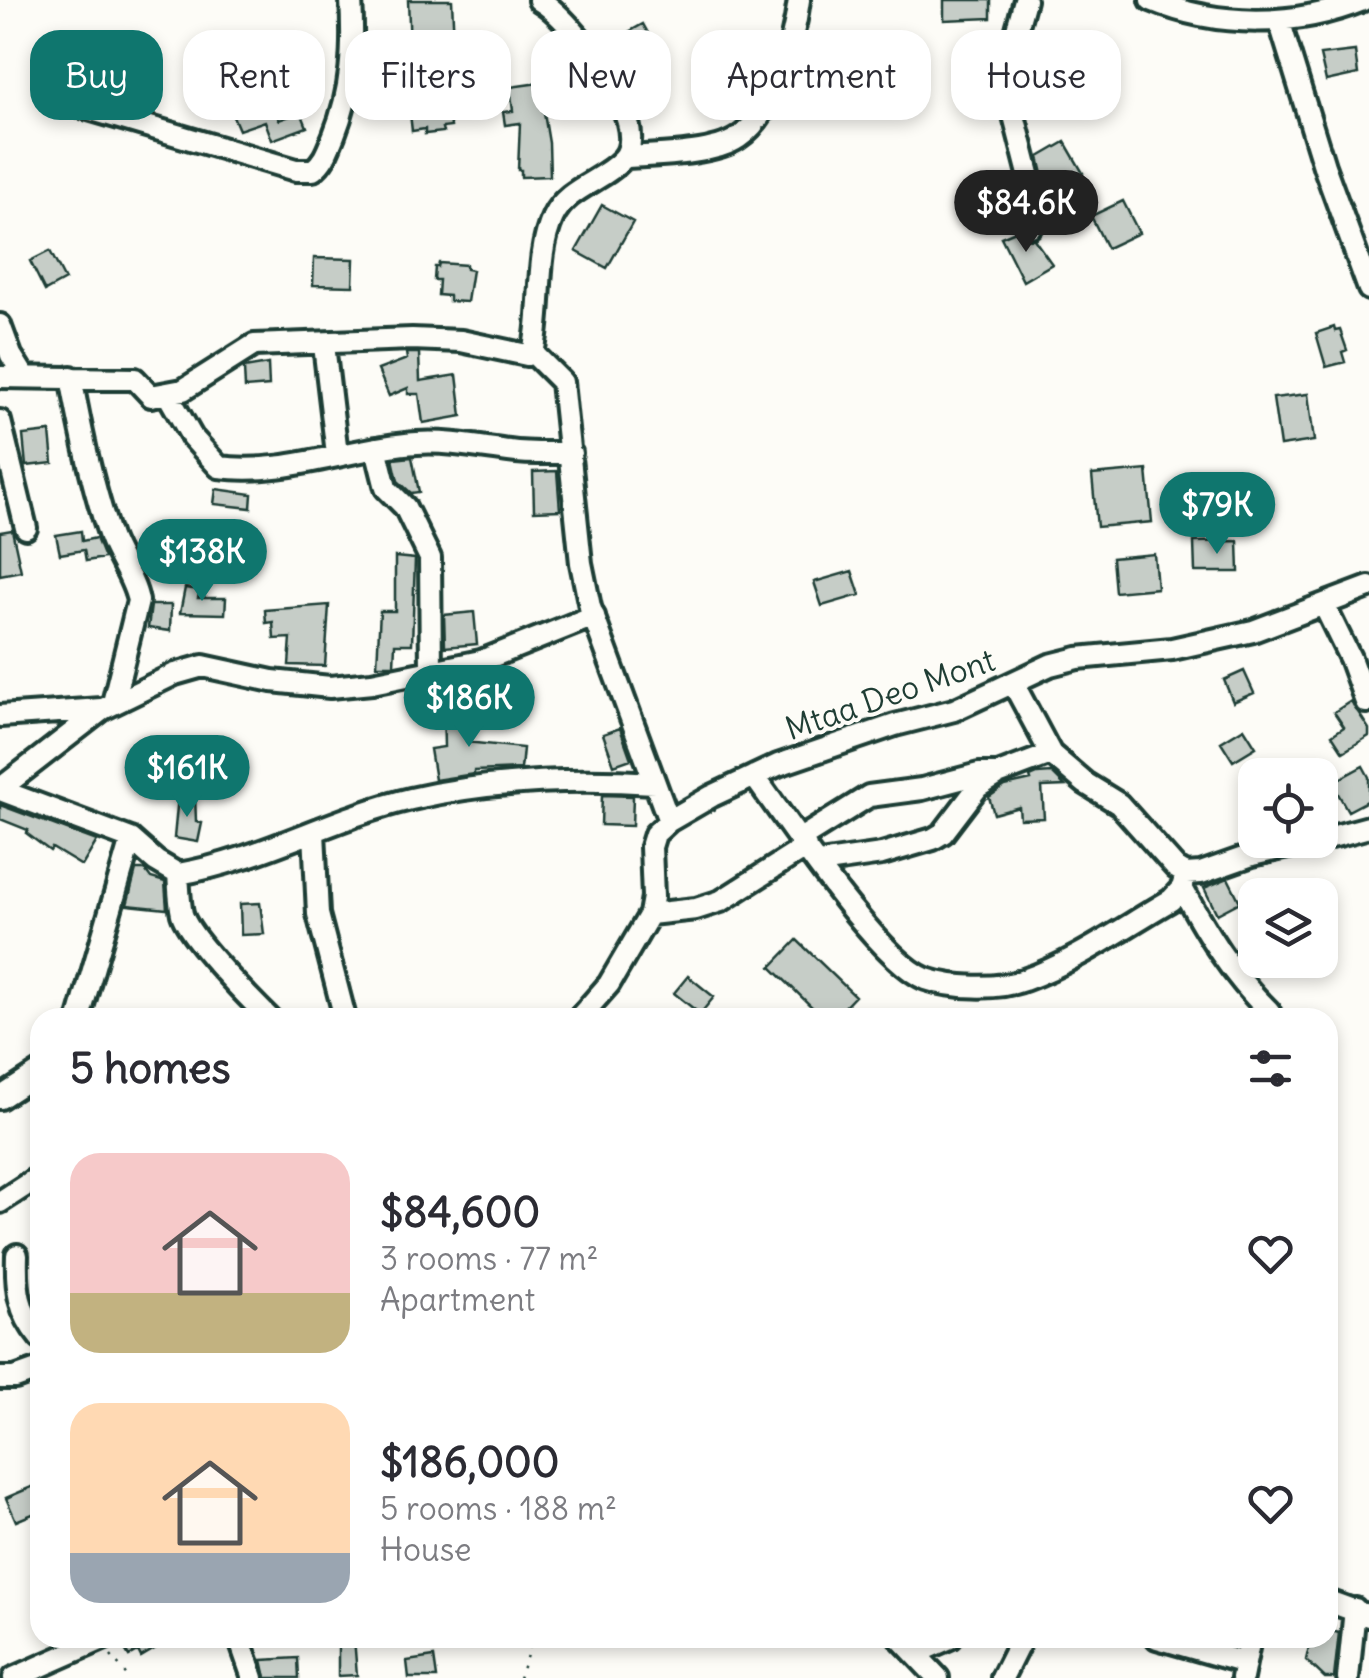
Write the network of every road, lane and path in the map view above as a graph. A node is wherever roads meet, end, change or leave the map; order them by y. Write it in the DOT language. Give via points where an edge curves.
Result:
graph roads {
  1 [pos="351,0"];
  2 [pos="539,0"];
  3 [pos="799,0"];
  4 [pos="1025,0"];
  5 [pos="1151,0"];
  6 [pos="1363,0"];
  7 [pos="1279,20"];
  8 [pos="126,120"];
  9 [pos="625,158"];
  10 [pos="1031,226"];
  11 [pos="1369,289"];
  12 [pos="0,325"];
  13 [pos="324,345"];
  14 [pos="533,353"];
  15 [pos="24,376"];
  16 [pos="0,377"];
  17 [pos="70,377"];
  18 [pos="168,395"];
  19 [pos="0,421"];
  20 [pos="376,448"];
  21 [pos="571,453"];
  22 [pos="337,454"];
  23 [pos="26,528"];
  24 [pos="1369,586"];
  25 [pos="1324,606"];
  26 [pos="594,616"];
  27 [pos="432,671"];
  28 [pos="1013,683"];
  29 [pos="1366,702"];
  30 [pos="108,706"];
  31 [pos="0,716"];
  32 [pos="1051,754"];
  33 [pos="998,774"];
  34 [pos="754,776"];
  35 [pos="655,783"];
  36 [pos="0,789"];
  37 [pos="669,820"];
  38 [pos="1369,828"];
  39 [pos="314,832"];
  40 [pos="1338,835"];
  41 [pos="131,838"];
  42 [pos="808,849"];
  43 [pos="1246,858"];
  44 [pos="178,874"];
  45 [pos="1184,881"];
  46 [pos="650,914"];
  47 [pos="83,1008"];
  48 [pos="259,1008"];
  49 [pos="342,1008"];
  50 [pos="588,1008"];
  51 [pos="1267,1008"];
  52 [pos="30,1078"];
  53 [pos="0,1098"];
  54 [pos="30,1182"];
  55 [pos="0,1202"];
  56 [pos="17,1255"];
  57 [pos="30,1324"];
  58 [pos="30,1373"];
  59 [pos="0,1378"];
  60 [pos="1338,1605"];
  61 [pos="1362,1613"];
  62 [pos="81,1648"];
  63 [pos="107,1648"];
  64 [pos="243,1648"];
  65 [pos="530,1648"];
  66 [pos="911,1648"];
  67 [pos="927,1648"];
  68 [pos="1017,1648"];
  69 [pos="1183,1648"];
  70 [pos="916,1653"];
  71 [pos="1243,1671"];
  72 [pos="14,1678"];
  73 [pos="129,1678"];
  74 [pos="253,1678"];
  75 [pos="519,1678"];
  76 [pos="938,1678"];
  77 [pos="1002,1678"];
  78 [pos="1348,1678"];
  1 -- 8 [label="street" via="349,91 313,170"];
  2 -- 9 [label="street" via="568,25 610,80 630,135"];
  3 -- 9 [label="street" via="770,100 738,139 688,153"];
  4 -- 10 [label="street" via="1008,88 1031,182"];
  5 -- 7 [label="street" via="1225,20"];
  6 -- 7 [label="street"];
  7 -- 11 [label="street"];
  9 -- 14 [label="street" via="563,200 552,218"];
  12 -- 15 [label="street"];
  13 -- 14 [label="street" via="412,339"];
  13 -- 18 [label="street" via="254,345"];
  13 -- 22 [label="street"];
  14 -- 21 [label="street" via="562,382"];
  15 -- 16 [label="street"];
  15 -- 17 [label="street"];
  17 -- 18 [label="street" via="135,379 149,396"];
  17 -- 30 [label="street" via="88,464 138,601"];
  18 -- 22 [label="street" via="219,467 299,466"];
  19 -- 23 [label="street"];
  20 -- 21 [label="street" via="440,442"];
  20 -- 22 [label="street"];
  20 -- 27 [label="street" via="386,488 405,506 430,558"];
  21 -- 26 [label="street" via="581,563"];
  24 -- 25 [label="street, Mtaa Deo Mont"];
  25 -- 28 [label="street, Mtaa Deo Mont" via="1254,631 1172,649 1064,661"];
  25 -- 29 [label="street"];
  26 -- 27 [label="street" via="481,661"];
  26 -- 35 [label="street"];
  27 -- 30 [label="street" via="330,687 203,666"];
  28 -- 32 [label="street"];
  28 -- 34 [label="street, Mtaa Deo Mont" via="954,710"];
  30 -- 31 [label="street"];
  30 -- 36 [label="street"];
  32 -- 33 [label="street"];
  32 -- 45 [label="street" via="1119,804"];
  33 -- 42 [label="street" via="869,796"];
  33 -- 42 [label="street" via="932,839 882,854"];
  34 -- 37 [label="street, Mtaa Deo Mont"];
  34 -- 42 [label="street"];
  35 -- 37 [label="street"];
  35 -- 39 [label="street" via="607,780 458,792 410,799"];
  36 -- 41 [label="street"];
  37 -- 46 [label="street" via="651,847"];
  38 -- 40 [label="street"];
  39 -- 44 [label="street"];
  39 -- 49 [label="street" via="318,914"];
  41 -- 44 [label="street"];
  41 -- 47 [label="street"];
  42 -- 45 [label="street" via="883,946 908,969 945,983 1020,982 1046,971 1171,900"];
  42 -- 46 [label="street" via="722,901"];
  43 -- 45 [label="street"];
  44 -- 48 [label="street" via="189,927"];
  45 -- 51 [label="street" via="1214,947"];
  46 -- 50 [label="street"];
  52 -- 53 [label="street"];
  54 -- 55 [label="street"];
  56 -- 57 [label="street" via="21,1312"];
  58 -- 59 [label="street"];
  60 -- 61 [label="street"];
  61 -- 78 [label="street"];
  62 -- 72 [label="street"];
  63 -- 73 [label="path"];
  64 -- 74 [label="street"];
  65 -- 75 [label="path"];
  66 -- 70 [label="street"];
  67 -- 70 [label="street"];
  68 -- 77 [label="street"];
  69 -- 71 [label="street"];
  70 -- 76 [label="street"];
}
